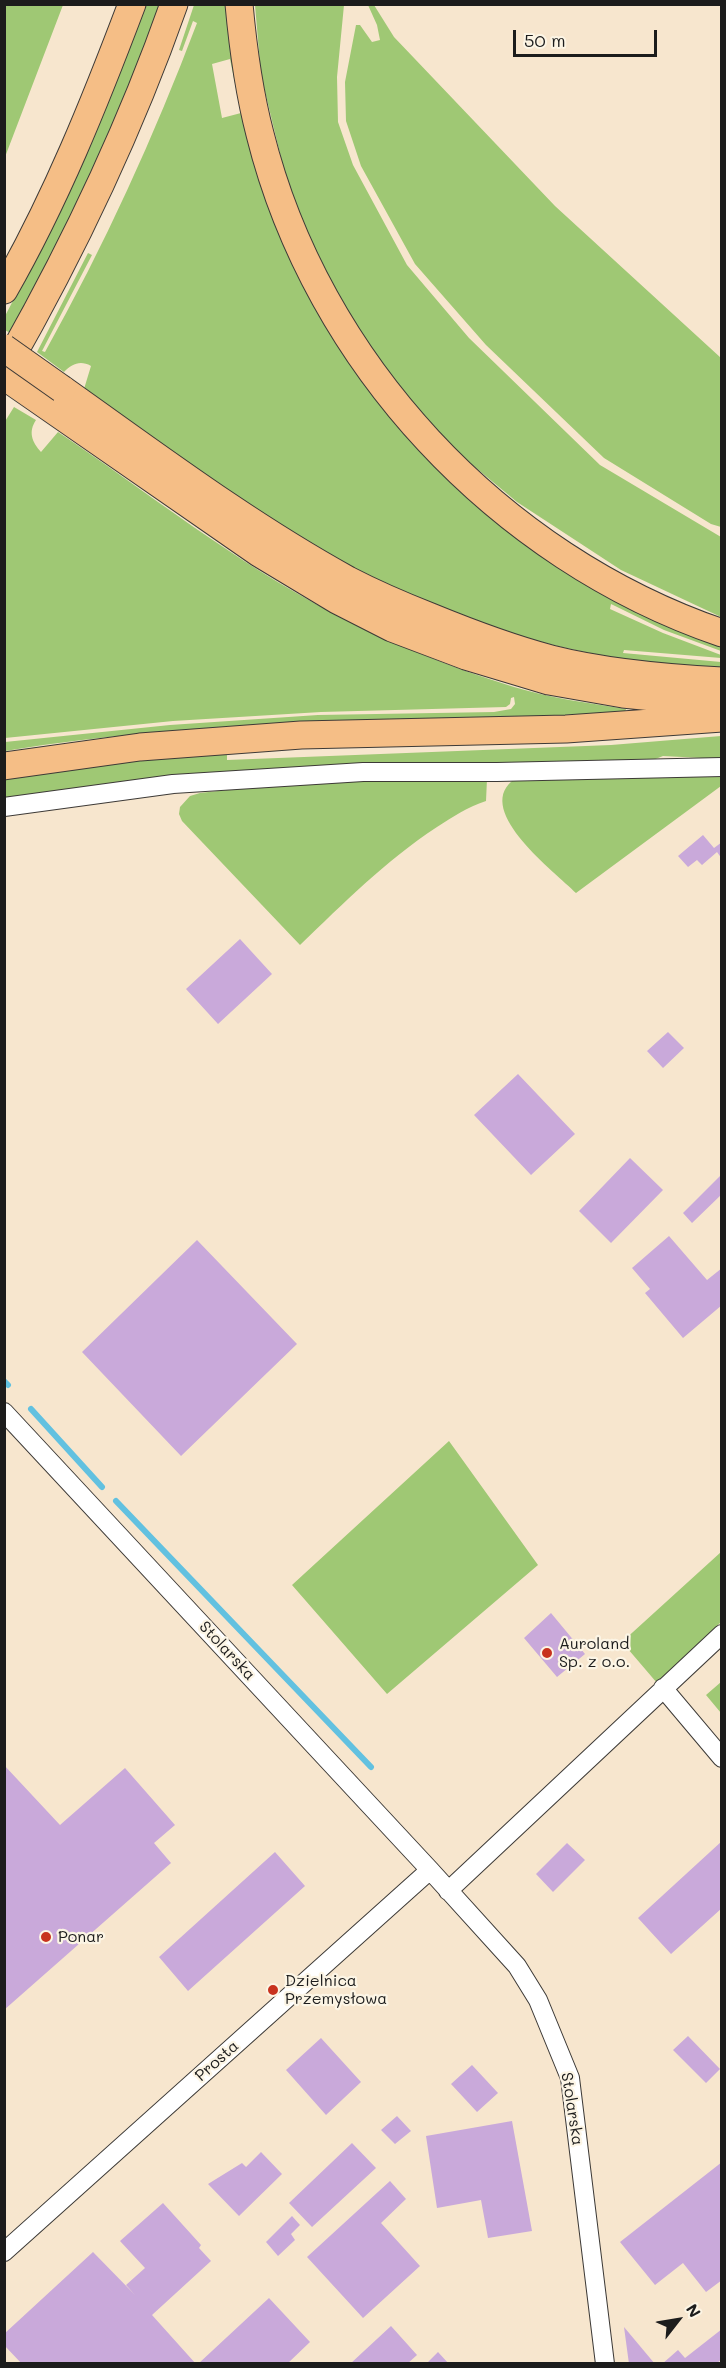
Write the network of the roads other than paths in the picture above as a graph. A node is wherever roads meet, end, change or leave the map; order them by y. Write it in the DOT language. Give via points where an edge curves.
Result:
graph roads {
  1 [pos="132,4"];
  2 [pos="174,4"];
  3 [pos="239,4"];
  4 [pos="4,290"];
  5 [pos="4,348"];
  6 [pos="4,370"];
  7 [pos="4,376"];
  8 [pos="56,399"];
  9 [pos="722,633"];
  10 [pos="722,681"];
  11 [pos="722,704"];
  12 [pos="722,718"];
  13 [pos="4,766"];
  14 [pos="722,767"];
  15 [pos="4,807"];
  16 [pos="4,1412"];
  17 [pos="722,1634"];
  18 [pos="663,1688"];
  19 [pos="722,1758"];
  20 [pos="430,1870"];
  21 [pos="448,1891"];
  22 [pos="4,2252"];
  23 [pos="605,2364"];
  1 -- 4 [label="highway" via="60,178"];
  2 -- 6 [label="highway" via="94,201"];
  3 -- 9 [label="highway" via="260,135 291,226 345,331 396,405 440,455 536,536 630,594"];
  5 -- 8 [label="highway, bridge"];
  7 -- 8 [label="highway"];
  8 -- 10 [label="highway" via="350,581 391,600 551,659 626,673"];
  8 -- 11 [label="highway" via="259,554 392,628 549,681 623,694"];
  12 -- 13 [label="highway" via="566,729 289,735 140,747"];
  14 -- 15 [label="street" via="363,772 173,784"];
  16 -- 20 [label="street, Stolarska"];
  17 -- 18 [label="street"];
  18 -- 19 [label="street"];
  18 -- 21 [label="street"];
  20 -- 21 [label="street, Stolarska"];
  20 -- 22 [label="street, Prosta"];
  21 -- 23 [label="street, Stolarska" via="517,1966 538,2000 570,2078"];
}
